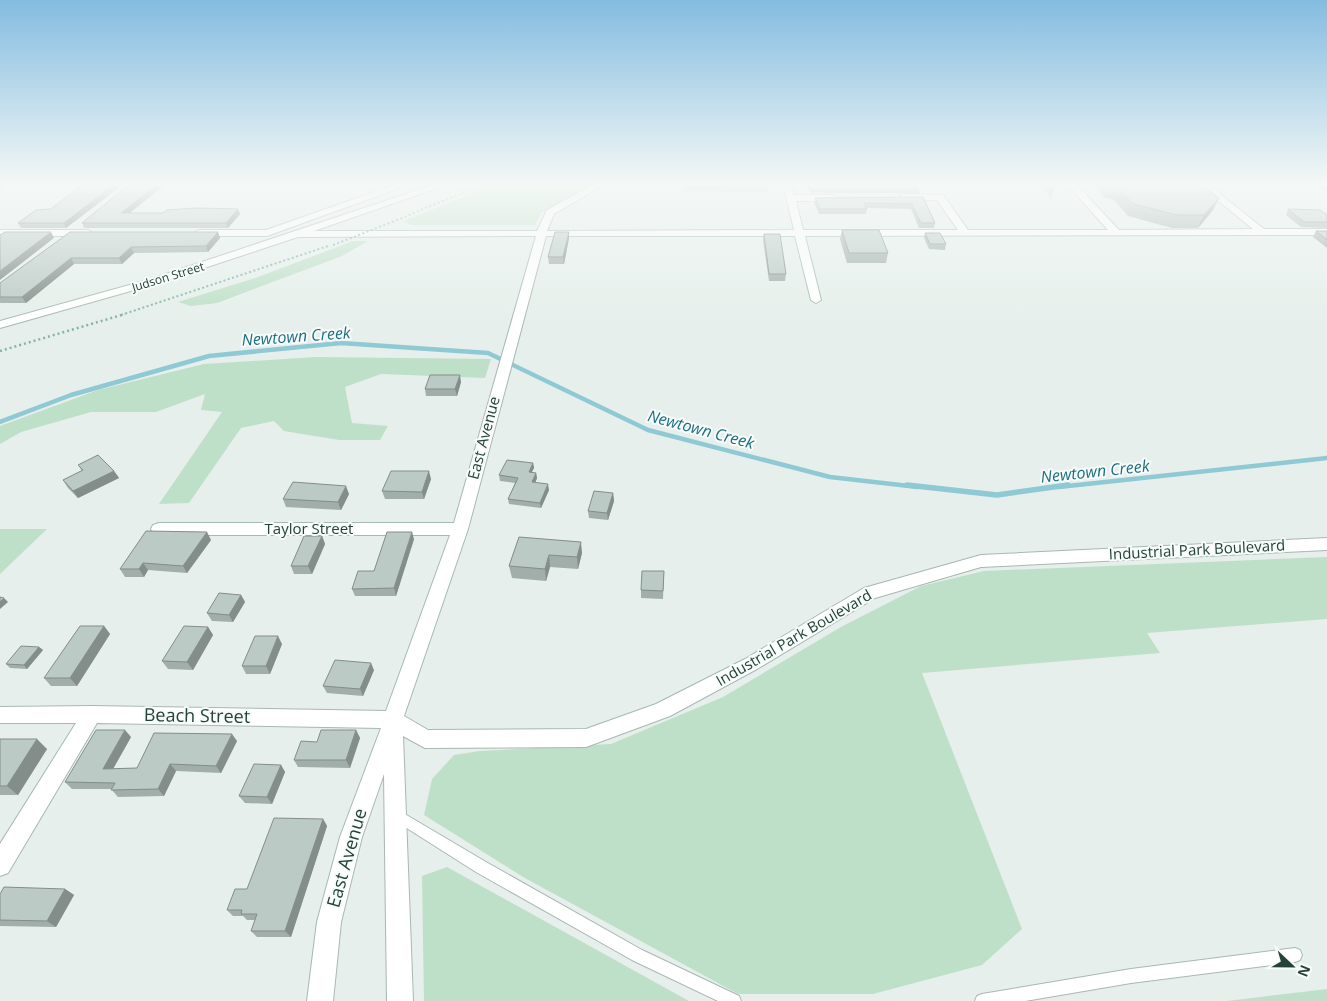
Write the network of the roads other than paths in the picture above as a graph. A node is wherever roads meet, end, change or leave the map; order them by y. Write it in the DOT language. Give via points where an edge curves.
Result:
graph roads {
  1 [pos="76,230"];
  2 [pos="276,230"];
  3 [pos="312,230"];
  4 [pos="798,230"];
  5 [pos="963,230"];
  6 [pos="1114,230"];
  7 [pos="1259,230"];
  8 [pos="541,232"];
  9 [pos="1116,232"];
  10 [pos="1262,232"];
  11 [pos="1327,232"];
  12 [pos="72,233"];
  13 [pos="99,233"];
  14 [pos="192,233"];
  15 [pos="799,233"];
  16 [pos="965,233"];
  17 [pos="0,234"];
  18 [pos="299,234"];
  19 [pos="56,245"];
  20 [pos="816,300"];
  21 [pos="0,325"];
  22 [pos="159,529"];
  23 [pos="460,529"];
  24 [pos="1327,544"];
  25 [pos="0,714"];
  26 [pos="92,714"];
  27 [pos="393,720"];
  28 [pos="395,815"];
  29 [pos="0,865"];
  30 [pos="1295,955"];
  31 [pos="320,1001"];
  32 [pos="400,1001"];
  33 [pos="734,1001"];
  34 [pos="982,1001"];
  1 -- 12 [label="street"];
  2 -- 14 [label="street" via="267,233"];
  3 -- 18 [label="street, Judson Street"];
  4 -- 15 [label="street"];
  5 -- 16 [label="street"];
  6 -- 9 [label="street"];
  7 -- 10 [label="street"];
  8 -- 15 [label="street"];
  8 -- 18 [label="street"];
  8 -- 23 [label="street, East Avenue"];
  9 -- 10 [label="street"];
  9 -- 16 [label="street"];
  10 -- 11 [label="street"];
  12 -- 13 [label="street"];
  12 -- 17 [label="street"];
  12 -- 19 [label="street"];
  15 -- 16 [label="street"];
  15 -- 20 [label="street"];
  18 -- 21 [label="street, Judson Street" via="155,282"];
  22 -- 23 [label="street, Taylor Street"];
  23 -- 27 [label="street, East Avenue"];
  24 -- 27 [label="street, Industrial Park Boulevard" via="981,561 870,593 751,664 663,710 586,738 424,739"];
  25 -- 26 [label="street, Beach Street"];
  26 -- 27 [label="street, Beach Street"];
  26 -- 29 [label="street"];
  27 -- 28 [label="street, East Avenue"];
  27 -- 31 [label="street, East Avenue" via="351,838 331,912"];
  28 -- 32 [label="street, East Avenue"];
  28 -- 33 [label="lane" via="481,868 638,955"];
  30 -- 34 [label="lane" via="1131,976"];
}
